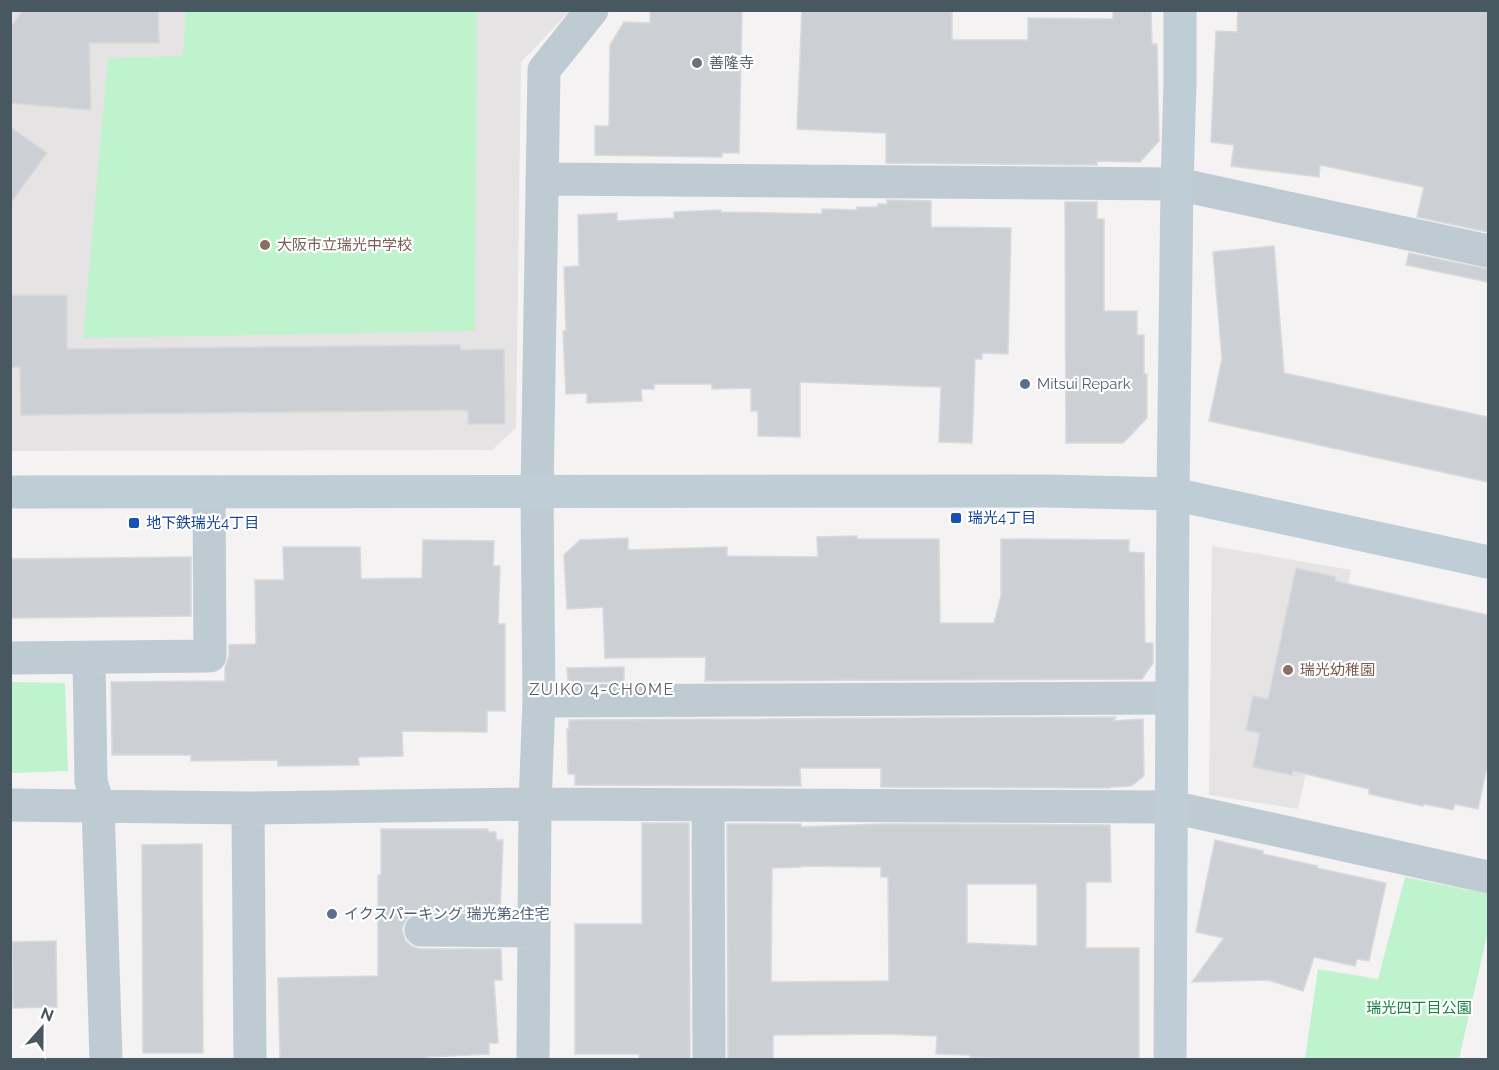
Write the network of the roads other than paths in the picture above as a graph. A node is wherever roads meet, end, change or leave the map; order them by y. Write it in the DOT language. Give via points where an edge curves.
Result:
graph roads {
  1 [pos="592,10"];
  2 [pos="1180,10"];
  3 [pos="542,179"];
  4 [pos="1177,184"];
  5 [pos="1488,251"];
  6 [pos="10,492"];
  7 [pos="209,492"];
  8 [pos="537,493"];
  9 [pos="1173,494"];
  10 [pos="1488,562"];
  11 [pos="10,658"];
  12 [pos="89,658"];
  13 [pos="1171,698"];
  14 [pos="539,701"];
  15 [pos="10,804"];
  16 [pos="535,804"];
  17 [pos="98,805"];
  18 [pos="708,805"];
  19 [pos="1172,807"];
  20 [pos="248,808"];
  21 [pos="1488,877"];
  22 [pos="421,930"];
  23 [pos="534,931"];
  24 [pos="106,1059"];
  25 [pos="249,1059"];
  26 [pos="533,1059"];
  27 [pos="709,1059"];
  28 [pos="1170,1059"];
  1 -- 3 [label="street" via="544,69"];
  2 -- 4 [label="street"];
  3 -- 4 [label="street"];
  3 -- 8 [label="street"];
  4 -- 5 [label="street"];
  4 -- 9 [label="street"];
  6 -- 7 [label="street"];
  7 -- 8 [label="street"];
  7 -- 12 [label="street" via="210,656"];
  8 -- 9 [label="street"];
  8 -- 14 [label="street"];
  9 -- 10 [label="street"];
  9 -- 13 [label="street"];
  11 -- 12 [label="street"];
  12 -- 17 [label="street" via="91,781"];
  13 -- 14 [label="street"];
  13 -- 19 [label="street"];
  14 -- 16 [label="street"];
  15 -- 17 [label="street"];
  16 -- 18 [label="street"];
  16 -- 20 [label="street"];
  16 -- 23 [label="street"];
  17 -- 20 [label="street"];
  17 -- 24 [label="street"];
  18 -- 19 [label="street"];
  18 -- 27 [label="street"];
  19 -- 21 [label="street"];
  19 -- 28 [label="street"];
  20 -- 25 [label="street"];
  22 -- 23 [label="street"];
  23 -- 26 [label="street"];
}
